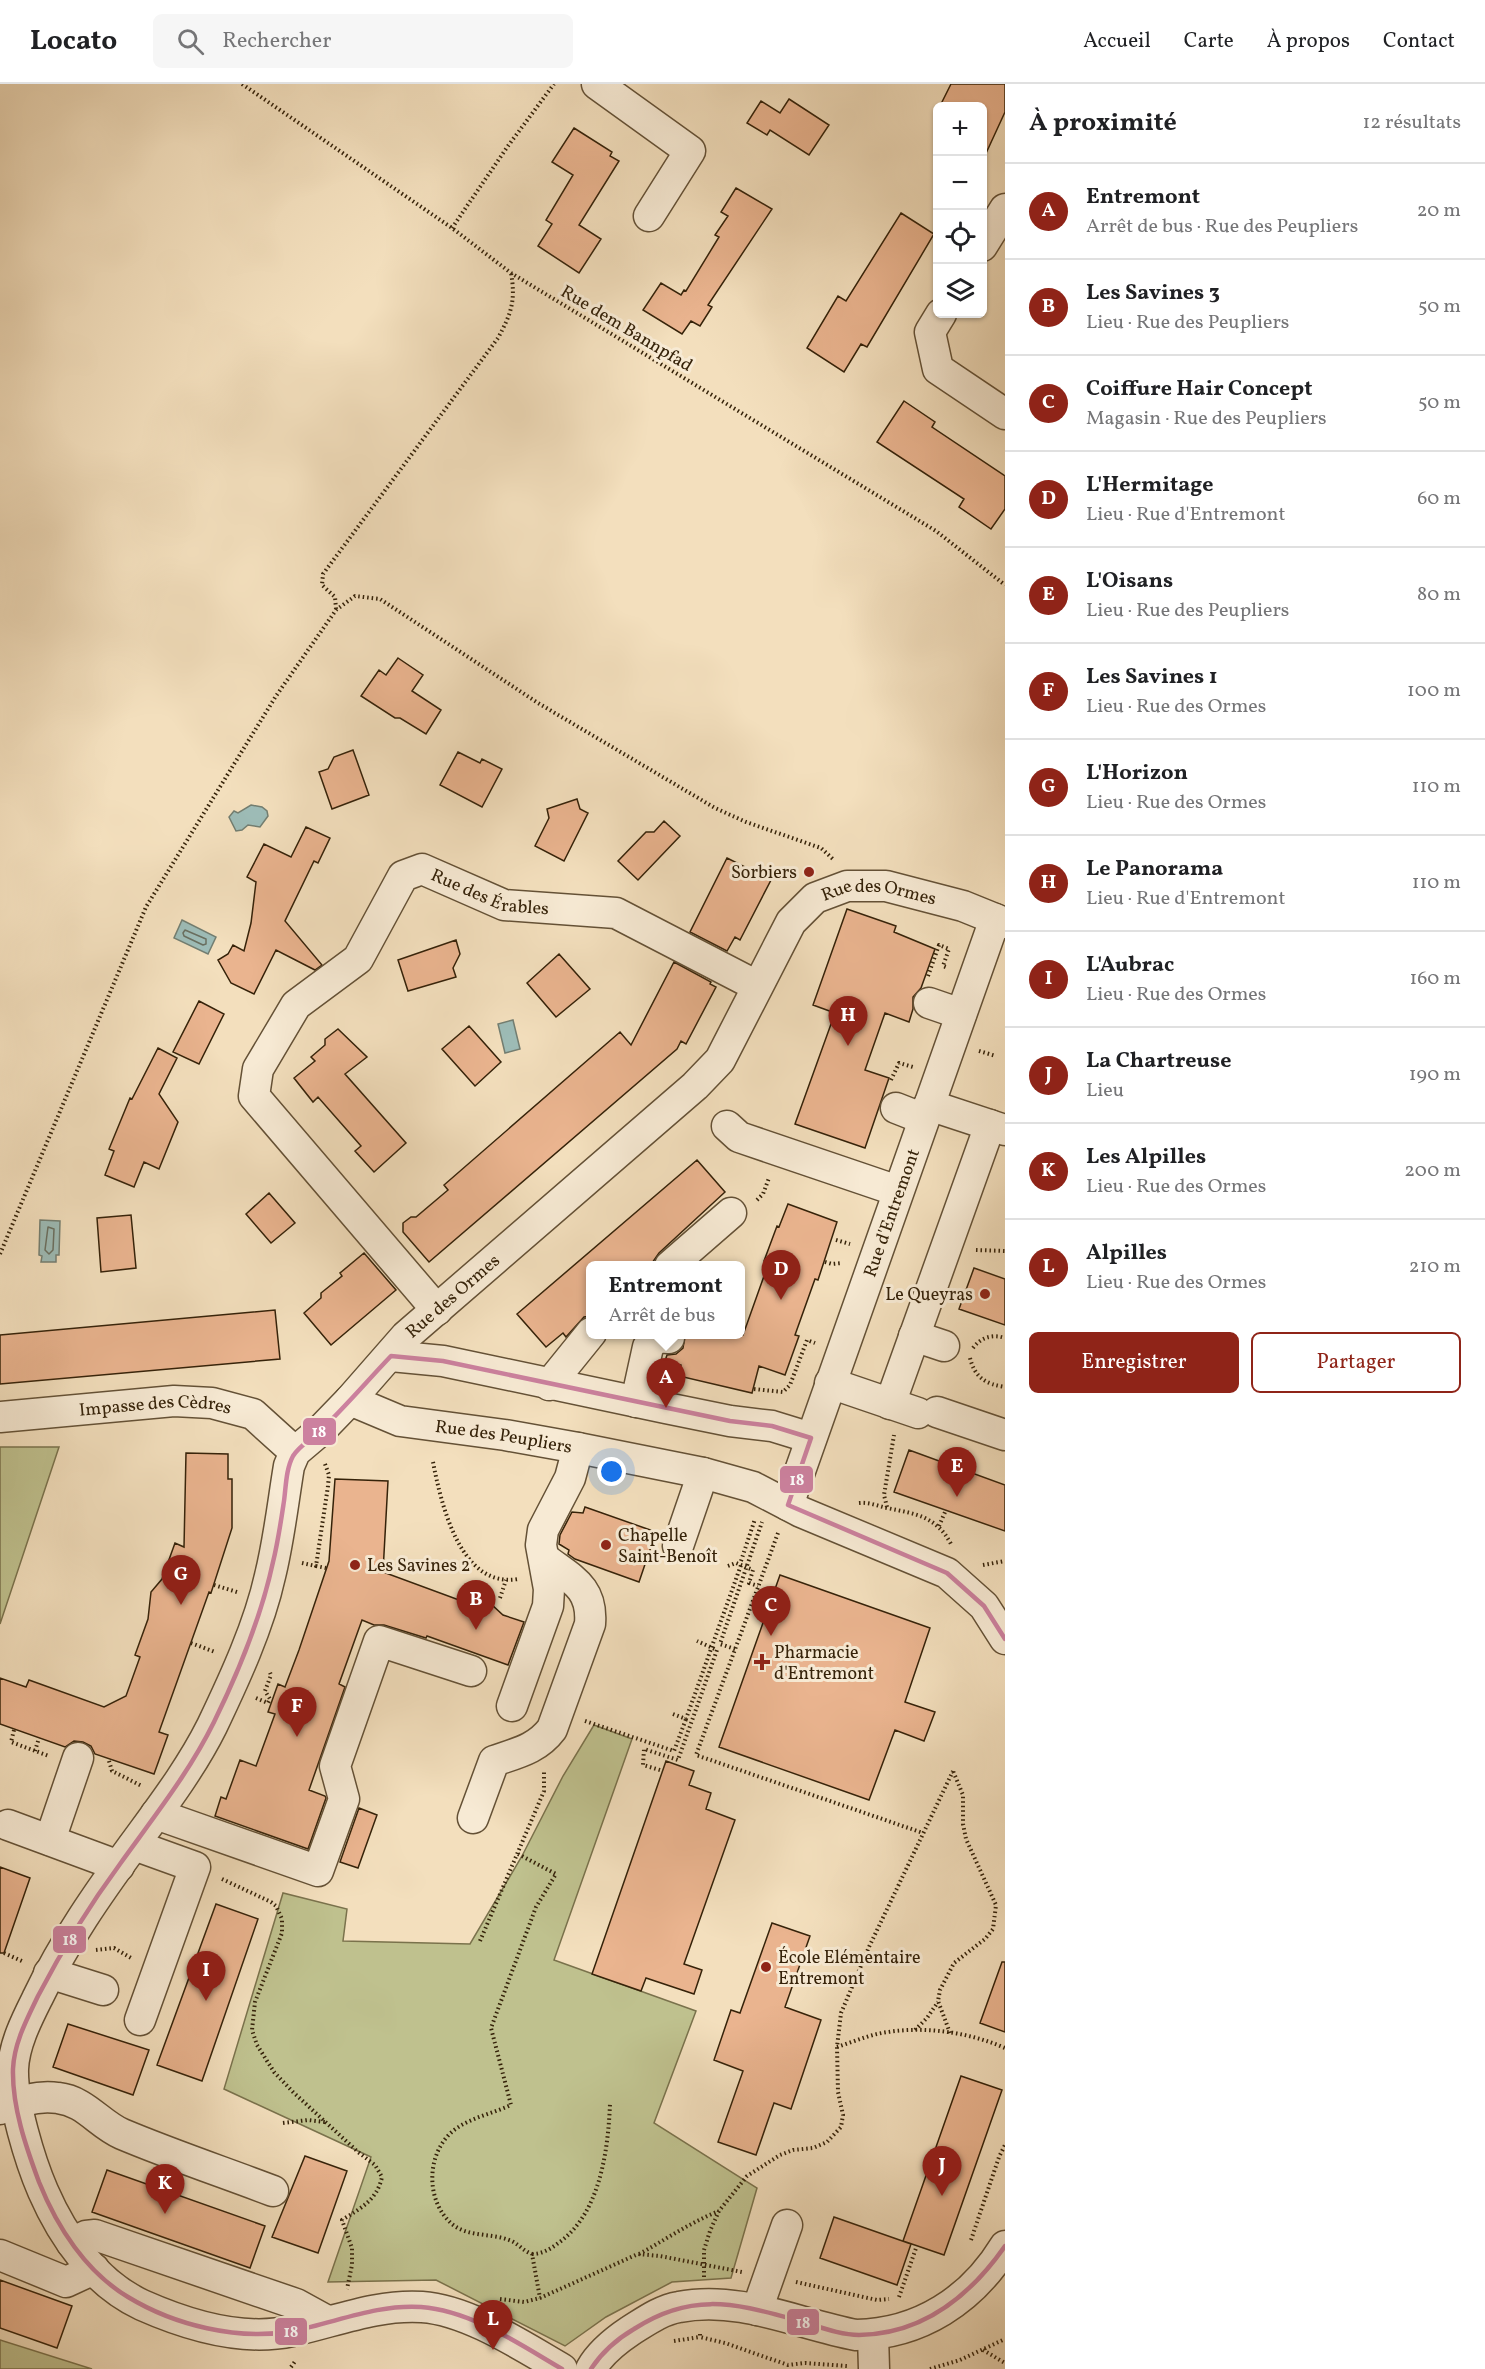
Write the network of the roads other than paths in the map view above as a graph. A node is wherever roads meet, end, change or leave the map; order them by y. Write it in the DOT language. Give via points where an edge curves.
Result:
graph roads {
  1 [pos="597,84"];
  2 [pos="1005,209"];
  3 [pos="649,216"];
  4 [pos="987,238"];
  5 [pos="939,318"];
  6 [pos="1005,414"];
  7 [pos="1000,921"];
  8 [pos="757,986"];
  9 [pos="927,992"];
  10 [pos="961,1014"];
  11 [pos="896,1108"];
  12 [pos="926,1112"];
  13 [pos="727,1126"];
  14 [pos="997,1127"];
  15 [pos="897,1191"];
  16 [pos="731,1213"];
  17 [pos="676,1261"];
  18 [pos="432,1314"];
  19 [pos="914,1336"];
  20 [pos="586,1339"];
  21 [pos="655,1339"];
  22 [pos="944,1346"];
  23 [pos="391,1356"];
  24 [pos="443,1361"];
  25 [pos="830,1383"];
  26 [pos="549,1385"];
  27 [pos="350,1400"];
  28 [pos="636,1402"];
  29 [pos="915,1409"];
  30 [pos="0,1417"];
  31 [pos="1005,1435"];
  32 [pos="811,1438"];
  33 [pos="578,1448"];
  34 [pos="308,1455"];
  35 [pos="704,1473"];
  36 [pos="788,1505"];
  37 [pos="678,1546"];
  38 [pos="545,1559"];
  39 [pos="1005,1638"];
  40 [pos="471,1671"];
  41 [pos="512,1706"];
  42 [pos="76,1761"];
  43 [pos="162,1807"];
  44 [pos="473,1818"];
  45 [pos="8,1825"];
  46 [pos="50,1840"];
  47 [pos="127,1855"];
  48 [pos="49,1973"];
  49 [pos="103,1990"];
  50 [pos="140,2020"];
  51 [pos="9,2105"];
  52 [pos="273,2191"];
  53 [pos="787,2225"];
  54 [pos="72,2243"];
  55 [pos="1005,2246"];
  56 [pos="0,2255"];
  57 [pos="94,2269"];
  58 [pos="757,2310"];
  59 [pos="339,2319"];
  60 [pos="873,2335"];
  61 [pos="561,2369"];
  62 [pos="591,2369"];
  63 [pos="874,2369"];
  1 -- 3 [label="street" via="690,151"];
  2 -- 4 [label="street"];
  5 -- 6 [label="street" via="930,332 938,369"];
  7 -- 8 [label="street, Rue des Ormes" via="963,906 886,886 847,886 815,898 791,922"];
  7 -- 10 [label="street, Rue d'Entremont"];
  8 -- 18 [label="street, Rue des Ormes" via="720,1060 695,1086"];
  8 -- 18 [label="street, Rue des Érables" via="616,913 504,905 422,869 403,876 358,958 296,1005 258,1069 254,1096"];
  9 -- 10 [label="street"];
  10 -- 12 [label="street, Rue d'Entremont"];
  11 -- 12 [label="street"];
  12 -- 14 [label="street"];
  12 -- 15 [label="street, Rue d'Entremont"];
  13 -- 15 [label="street" via="739,1137"];
  14 -- 19 [label="street"];
  15 -- 25 [label="street, Rue d'Entremont"];
  16 -- 17 [label="street"];
  18 -- 23 [label="street, Rue des Ormes" via="406,1336"];
  18 -- 24 [label="street"];
  19 -- 22 [label="street"];
  19 -- 29 [label="street"];
  20 -- 26 [label="street"];
  21 -- 28 [label="street" via="648,1347"];
  23 -- 24 [label="street"];
  23 -- 27 [label="street, Rue des Ormes"];
  24 -- 26 [label="street"];
  25 -- 29 [label="street"];
  25 -- 32 [label="street, Rue d'Entremont"];
  26 -- 28 [label="street"];
  27 -- 33 [label="street, Rue des Peupliers" via="400,1421"];
  27 -- 34 [label="street, Rue des Ormes" via="321,1430"];
  28 -- 32 [label="street" via="772,1426"];
  29 -- 31 [label="street"];
  30 -- 34 [label="street, Impasse des Cèdres" via="174,1401 212,1403 253,1414"];
  32 -- 36 [label="street, Rue d'Entremont"];
  33 -- 35 [label="street, Rue des Peupliers"];
  33 -- 38 [label="street" via="570,1478 543,1530 541,1545"];
  34 -- 43 [label="street" via="289,1466 270,1576 253,1629 211,1729"];
  35 -- 36 [label="street, Rue des Peupliers" via="753,1487"];
  35 -- 37 [label="street"];
  36 -- 39 [label="street, Rue des Peupliers" via="947,1573 984,1606"];
  38 -- 41 [label="street" via="548,1606"];
  38 -- 44 [label="street" via="579,1585 588,1598 590,1624 552,1729 531,1748 494,1761"];
  40 -- 43 [label="street" via="379,1641 335,1766 344,1799 318,1871"];
  42 -- 46 [label="street"];
  43 -- 47 [label="street"];
  45 -- 46 [label="street"];
  46 -- 47 [label="street"];
  47 -- 48 [label="street"];
  47 -- 50 [label="street" via="195,1867"];
  48 -- 49 [label="street"];
  48 -- 51 [label="street" via="20,2038"];
  51 -- 52 [label="street" via="56,2097 71,2100 119,2133"];
  51 -- 54 [label="street" via="32,2168 55,2218"];
  53 -- 58 [label="street"];
  54 -- 57 [label="street"];
  54 -- 59 [label="street" via="95,2235"];
  55 -- 60 [label="street" via="983,2276 951,2306 910,2327"];
  56 -- 57 [label="street" via="66,2282"];
  57 -- 59 [label="street" via="138,2303 199,2325 240,2334 289,2332"];
  58 -- 60 [label="street" via="836,2331"];
  58 -- 62 [label="street" via="703,2304 677,2307 651,2317 614,2343"];
  59 -- 61 [label="street" via="390,2308 437,2309 492,2328"];
  60 -- 63 [label="street"];
}
